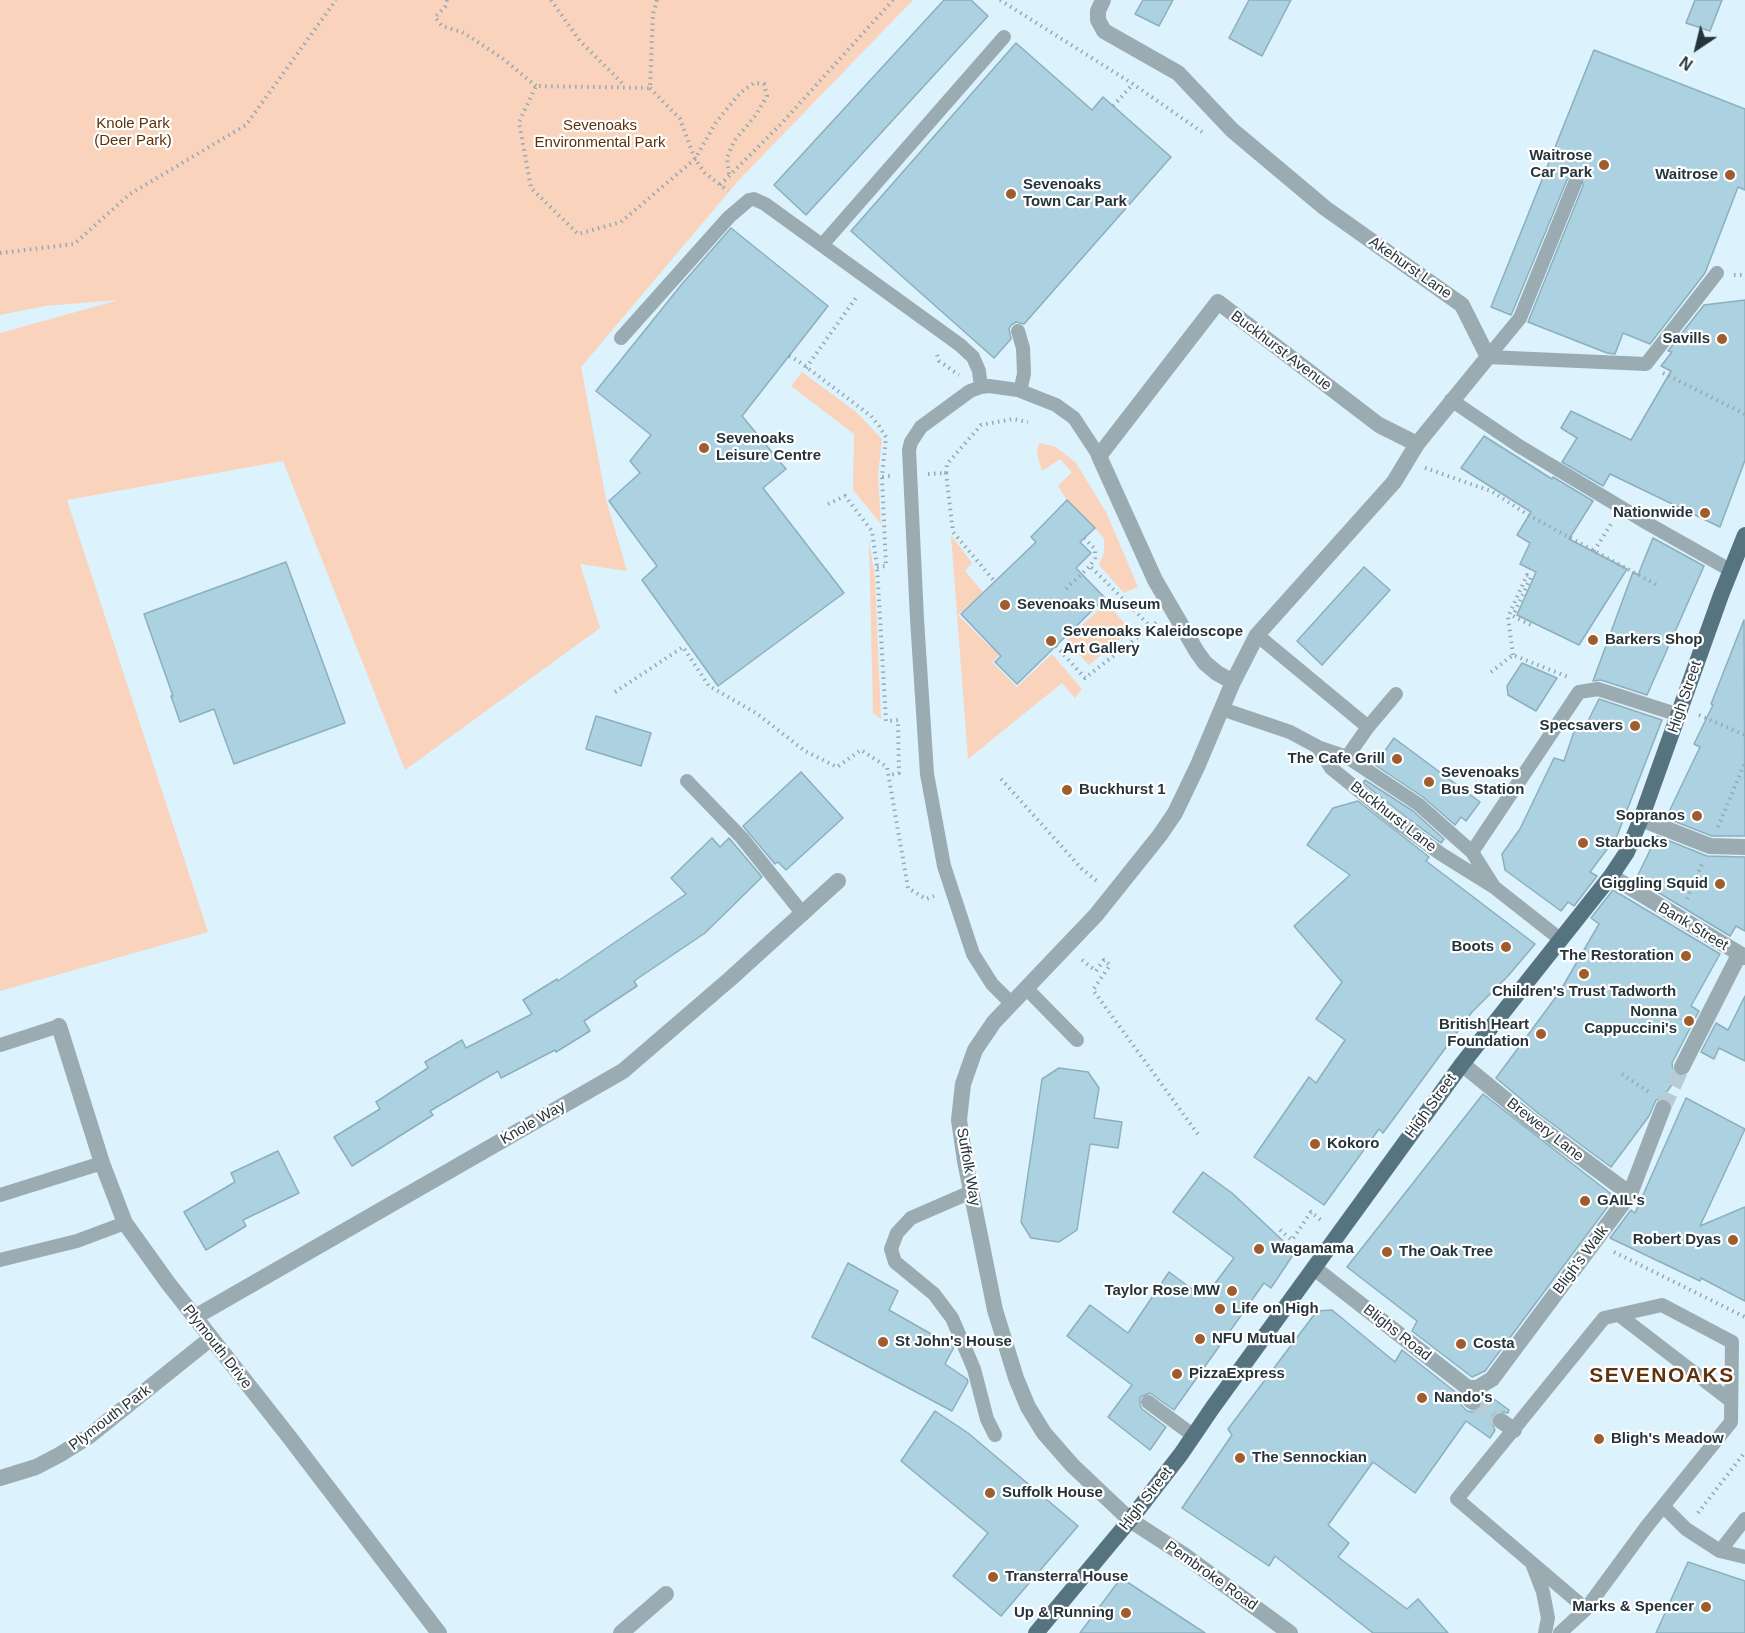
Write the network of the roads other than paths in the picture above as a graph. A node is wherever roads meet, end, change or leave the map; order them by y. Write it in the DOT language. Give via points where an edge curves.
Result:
graph roads {
  1 [pos="1103,0"];
  2 [pos="1004,37"];
  3 [pos="1575,183"];
  4 [pos="822,245"];
  5 [pos="1718,273"];
  6 [pos="1018,331"];
  7 [pos="621,338"];
  8 [pos="1488,357"];
  9 [pos="981,387"];
  10 [pos="1018,390"];
  11 [pos="1451,400"];
  12 [pos="1417,444"];
  13 [pos="1099,456"];
  14 [pos="1745,535"];
  15 [pos="1730,570"];
  16 [pos="1257,636"];
  17 [pos="1233,682"];
  18 [pos="1396,694"];
  19 [pos="1222,709"];
  20 [pos="1681,711"];
  21 [pos="1368,727"];
  22 [pos="1318,747"];
  23 [pos="1347,757"];
  24 [pos="687,781"];
  25 [pos="1641,819"];
  26 [pos="1745,847"];
  27 [pos="1472,852"];
  28 [pos="1611,876"];
  29 [pos="838,881"];
  30 [pos="1494,887"];
  31 [pos="803,914"];
  32 [pos="1560,939"];
  33 [pos="1742,956"];
  34 [pos="1026,988"];
  35 [pos="1011,1003"];
  36 [pos="59,1026"];
  37 [pos="1077,1040"];
  38 [pos="0,1044"];
  39 [pos="1462,1064"];
  40 [pos="1682,1067"];
  41 [pos="1663,1108"];
  42 [pos="102,1163"];
  43 [pos="971,1192"];
  44 [pos="1630,1194"];
  45 [pos="0,1195"];
  46 [pos="125,1223"];
  47 [pos="0,1260"];
  48 [pos="1314,1268"];
  49 [pos="1619,1315"];
  50 [pos="195,1317"];
  51 [pos="210,1339"];
  52 [pos="1471,1395"];
  53 [pos="1731,1401"];
  54 [pos="1148,1402"];
  55 [pos="995,1435"];
  56 [pos="1194,1436"];
  57 [pos="0,1478"];
  58 [pos="1663,1506"];
  59 [pos="1745,1519"];
  60 [pos="1130,1520"];
  61 [pos="1720,1551"];
  62 [pos="1745,1557"];
  63 [pos="1531,1562"];
  64 [pos="666,1594"];
  65 [pos="1586,1609"];
  66 [pos="439,1633"];
  67 [pos="621,1633"];
  68 [pos="1036,1633"];
  69 [pos="1290,1633"];
  70 [pos="1545,1633"];
  71 [pos="1560,1633"];
  1 -- 8 [label="street, Akehurst Lane" via="1098,20 1104,31 1178,73 1232,130 1325,208 1462,305"];
  2 -- 4 [label="lane"];
  3 -- 8 [label="lane" via="1520,318"];
  4 -- 7 [label="lane" via="760,200 749,200 729,217"];
  4 -- 9 [label="lane" via="960,345 973,357"];
  5 -- 8 [label="lane" via="1646,364"];
  6 -- 10 [label="lane" via="1024,374"];
  8 -- 11 [label="street"];
  9 -- 10 [label="lane"];
  9 -- 35 [label="lane" via="921,427 909,450 909,475 927,774 939,842 973,954 992,984"];
  10 -- 13 [label="lane" via="1068,413"];
  11 -- 12 [label="street"];
  11 -- 15 [label="lane" via="1519,446"];
  12 -- 13 [label="street, Buckhurst Avenue" via="1379,425 1218,303"];
  12 -- 16 [label="street" via="1384,494"];
  13 -- 17 [label="street" via="1155,580 1197,652 1205,663"];
  14 -- 15 [label="main road, High Street"];
  15 -- 20 [label="main road, High Street"];
  16 -- 17 [label="street"];
  16 -- 21 [label="lane"];
  17 -- 19 [label="street"];
  18 -- 21 [label="lane"];
  19 -- 22 [label="lane, Buckhurst Lane" via="1290,732"];
  19 -- 34 [label="street, Suffolk Way" via="1186,793 1160,835"];
  20 -- 25 [label="main road, High Street"];
  20 -- 27 [label="lane" via="1598,689 1579,692"];
  21 -- 23 [label="lane"];
  22 -- 23 [label="lane"];
  22 -- 30 [label="lane, Buckhurst Lane" via="1331,768 1400,824"];
  23 -- 27 [label="lane" via="1418,804"];
  24 -- 31 [label="lane" via="742,838"];
  25 -- 26 [label="street" via="1710,846"];
  25 -- 28 [label="main road, High Street"];
  27 -- 30 [label="lane"];
  28 -- 32 [label="main road, High Street"];
  28 -- 33 [label="street, Bank Street"];
  29 -- 31 [label="street, Knole Way"];
  30 -- 32 [label="lane, Buckhurst Lane"];
  31 -- 50 [label="street, Knole Way" via="623,1071"];
  32 -- 39 [label="main road, High Street"];
  33 -- 40 [label="street"];
  34 -- 35 [label="street, Suffolk Way"];
  34 -- 37 [label="lane"];
  35 -- 43 [label="street, Suffolk Way" via="975,1050 963,1084 959,1119"];
  36 -- 38 [label="lane"];
  36 -- 42 [label="street, Plymouth Drive"];
  39 -- 44 [label="street, Brewery Lane"];
  39 -- 48 [label="main road, High Street"];
  41 -- 44 [label="street, Bligh's Walk"];
  42 -- 45 [label="lane"];
  42 -- 46 [label="street, Plymouth Drive"];
  43 -- 55 [label="lane" via="911,1218 897,1233 891,1249 895,1262 934,1294 952,1318 974,1369"];
  43 -- 60 [label="street, Suffolk Way" via="995,1310 1028,1407 1057,1449"];
  44 -- 52 [label="street, Bligh's Walk" via="1492,1379"];
  46 -- 47 [label="lane" via="77,1241"];
  46 -- 50 [label="street, Plymouth Drive"];
  48 -- 52 [label="street, Blighs Road"];
  48 -- 56 [label="main road, High Street"];
  49 -- 53 [label="lane"];
  49 -- 53 [label="lane" via="1662,1305 1732,1342"];
  49 -- 63 [label="lane" via="1604,1318 1508,1426 1457,1499"];
  50 -- 51 [label="street, Plymouth Drive"];
  51 -- 57 [label="street, Plymouth Park" via="88,1437 36,1467"];
  51 -- 66 [label="street, Plymouth Drive"];
  53 -- 58 [label="lane" via="1731,1422"];
  54 -- 56 [label="lane"];
  56 -- 60 [label="main road, High Street"];
  58 -- 61 [label="lane" via="1686,1529"];
  58 -- 65 [label="lane"];
  59 -- 61 [label="lane"];
  60 -- 68 [label="main road, High Street"];
  60 -- 69 [label="street, Pembroke Road"];
  61 -- 62 [label="lane"];
  63 -- 65 [label="lane"];
  63 -- 70 [label="lane" via="1543,1592 1548,1618"];
  64 -- 67 [label="street"];
  65 -- 71 [label="lane"];
}
